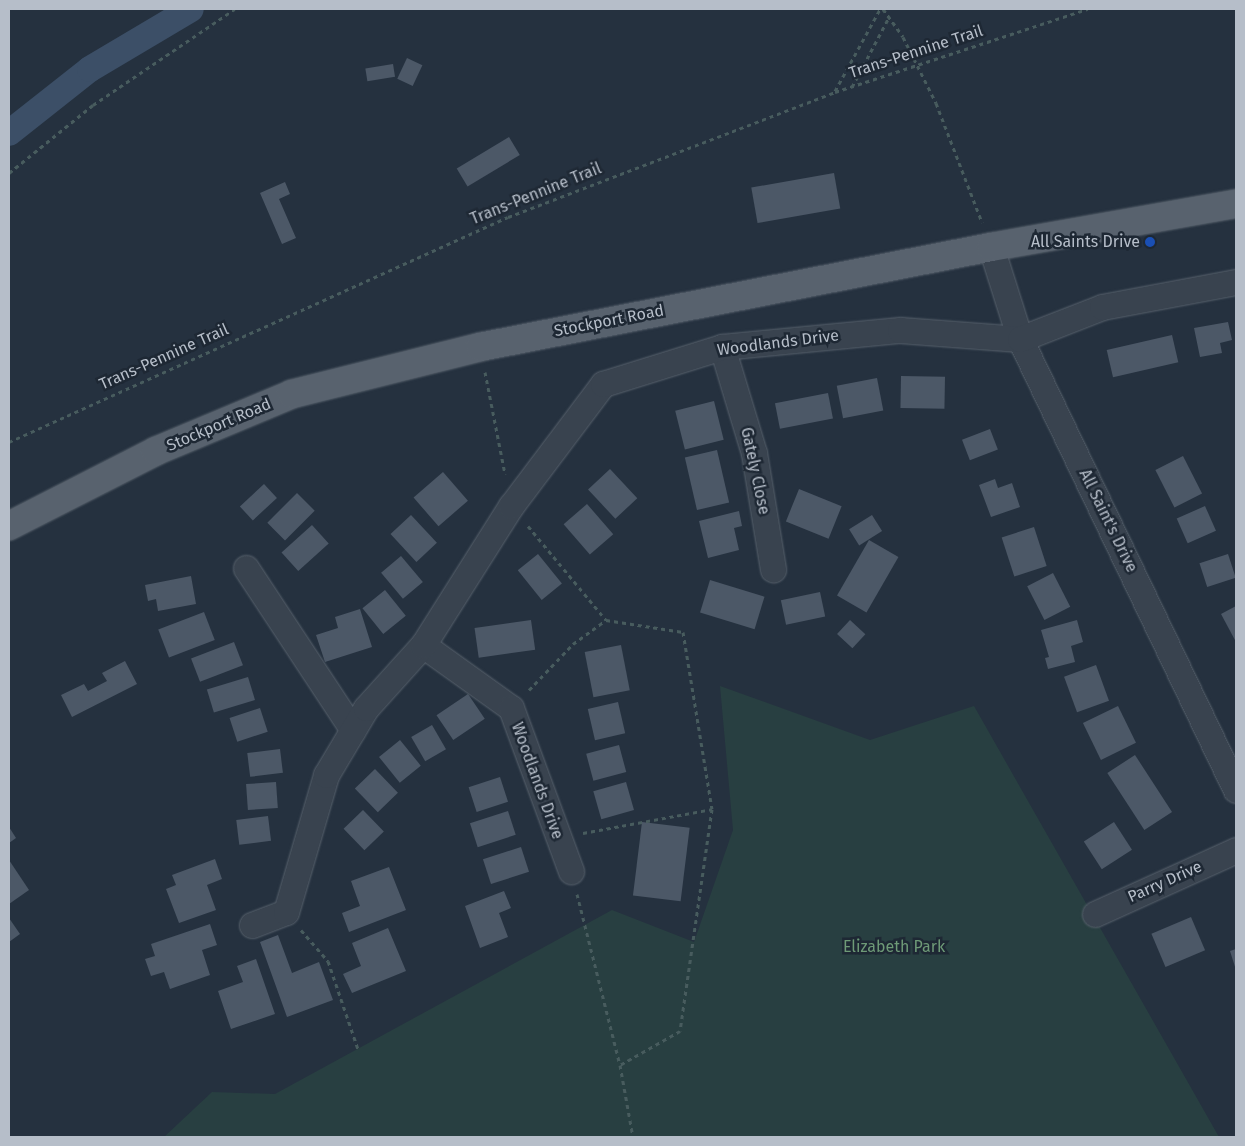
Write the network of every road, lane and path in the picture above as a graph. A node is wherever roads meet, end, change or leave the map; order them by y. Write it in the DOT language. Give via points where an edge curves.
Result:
graph roads {
  1 [pos="235,9"];
  2 [pos="882,9"];
  3 [pos="1088,9"];
  4 [pos="889,17"];
  5 [pos="852,87"];
  6 [pos="834,92"];
  7 [pos="9,173"];
  8 [pos="1236,204"];
  9 [pos="992,247"];
  10 [pos="1236,282"];
  11 [pos="1020,339"];
  12 [pos="480,347"];
  13 [pos="722,347"];
  14 [pos="9,442"];
  15 [pos="511,506"];
  16 [pos="9,526"];
  17 [pos="246,568"];
  18 [pos="773,568"];
  19 [pos="606,620"];
  20 [pos="423,645"];
  21 [pos="511,708"];
  22 [pos="353,730"];
  23 [pos="1236,790"];
  24 [pos="712,809"];
  25 [pos="557,838"];
  26 [pos="1236,850"];
  27 [pos="571,871"];
  28 [pos="286,912"];
  29 [pos="1094,914"];
  30 [pos="252,925"];
  31 [pos="358,1049"];
  32 [pos="620,1065"];
  33 [pos="633,1137"];
  1 -- 7 [label="path" via="93,105"];
  2 -- 4 [label="path"];
  2 -- 6 [label="path"];
  3 -- 5 [label="path, Trans-Pennine Trail"];
  4 -- 5 [label="path"];
  4 -- 9 [label="path, bridge" via="903,37 936,103"];
  5 -- 6 [label="path, Trans-Pennine Trail"];
  6 -- 14 [label="path, Trans-Pennine Trail" via="508,217"];
  8 -- 9 [label="main road, Stockport Road"];
  9 -- 11 [label="street, All Saint's Drive"];
  9 -- 12 [label="main road, Stockport Road"];
  10 -- 11 [label="street, Woodlands Drive" via="1102,307"];
  11 -- 13 [label="street, Woodlands Drive" via="900,330"];
  11 -- 23 [label="street, All Saint's Drive"];
  12 -- 15 [label="path"];
  12 -- 16 [label="main road, Stockport Road" via="292,394 156,451"];
  13 -- 15 [label="street, Woodlands Drive" via="603,384"];
  13 -- 18 [label="street, Gately Close" via="754,453"];
  15 -- 19 [label="path"];
  15 -- 20 [label="street, Woodlands Drive"];
  17 -- 22 [label="street"];
  19 -- 21 [label="path" via="574,644"];
  19 -- 24 [label="path" via="683,632"];
  20 -- 21 [label="street, Woodlands Drive"];
  20 -- 22 [label="street, Woodlands Drive" via="366,708"];
  21 -- 25 [label="street, Woodlands Drive"];
  22 -- 28 [label="street, Woodlands Drive" via="326,775"];
  24 -- 25 [label="path"];
  24 -- 32 [label="path" via="680,1031"];
  25 -- 27 [label="street, Woodlands Drive"];
  26 -- 29 [label="street, Parry Drive"];
  27 -- 32 [label="path"];
  28 -- 30 [label="street"];
  28 -- 31 [label="path" via="328,961"];
  32 -- 33 [label="path"];
}
